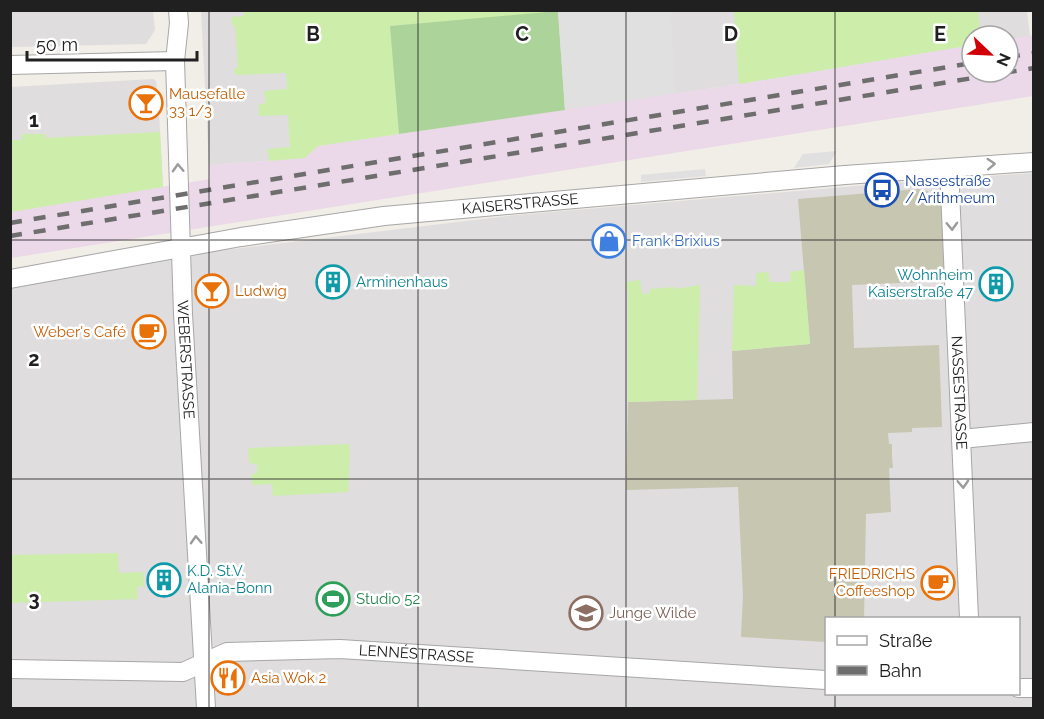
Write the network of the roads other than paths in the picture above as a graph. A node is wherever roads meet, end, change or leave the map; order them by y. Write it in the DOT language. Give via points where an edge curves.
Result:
graph roads {
  1 [pos="178,10"];
  2 [pos="175,61"];
  3 [pos="10,65"];
  4 [pos="1034,162"];
  5 [pos="949,168"];
  6 [pos="181,247"];
  7 [pos="10,279"];
  8 [pos="1034,432"];
  9 [pos="961,439"];
  10 [pos="969,617"];
  11 [pos="204,662"];
  12 [pos="10,669"];
  13 [pos="825,680"];
  14 [pos="206,708"];
  1 -- 2 [label="street, WEBERSTRASSE"];
  2 -- 3 [label="street"];
  6 -- 2 [label="street, WEBERSTRASSE, one-way"];
  5 -- 4 [label="street, KAISERSTRASSE, one-way"];
  5 -- 6 [label="street, KAISERSTRASSE" via="384,216"];
  5 -- 9 [label="street, NASSESTRASSE, one-way"];
  6 -- 7 [label="street, KAISERSTRASSE"];
  11 -- 6 [label="street, WEBERSTRASSE, one-way"];
  8 -- 9 [label="street"];
  9 -- 10 [label="street, NASSESTRASSE, one-way"];
  11 -- 12 [label="street, LENNÉSTRASSE" via="183,672"];
  11 -- 13 [label="street, LENNÉSTRASSE" via="227,652 340,650"];
  11 -- 14 [label="street, WEBERSTRASSE"];
}
